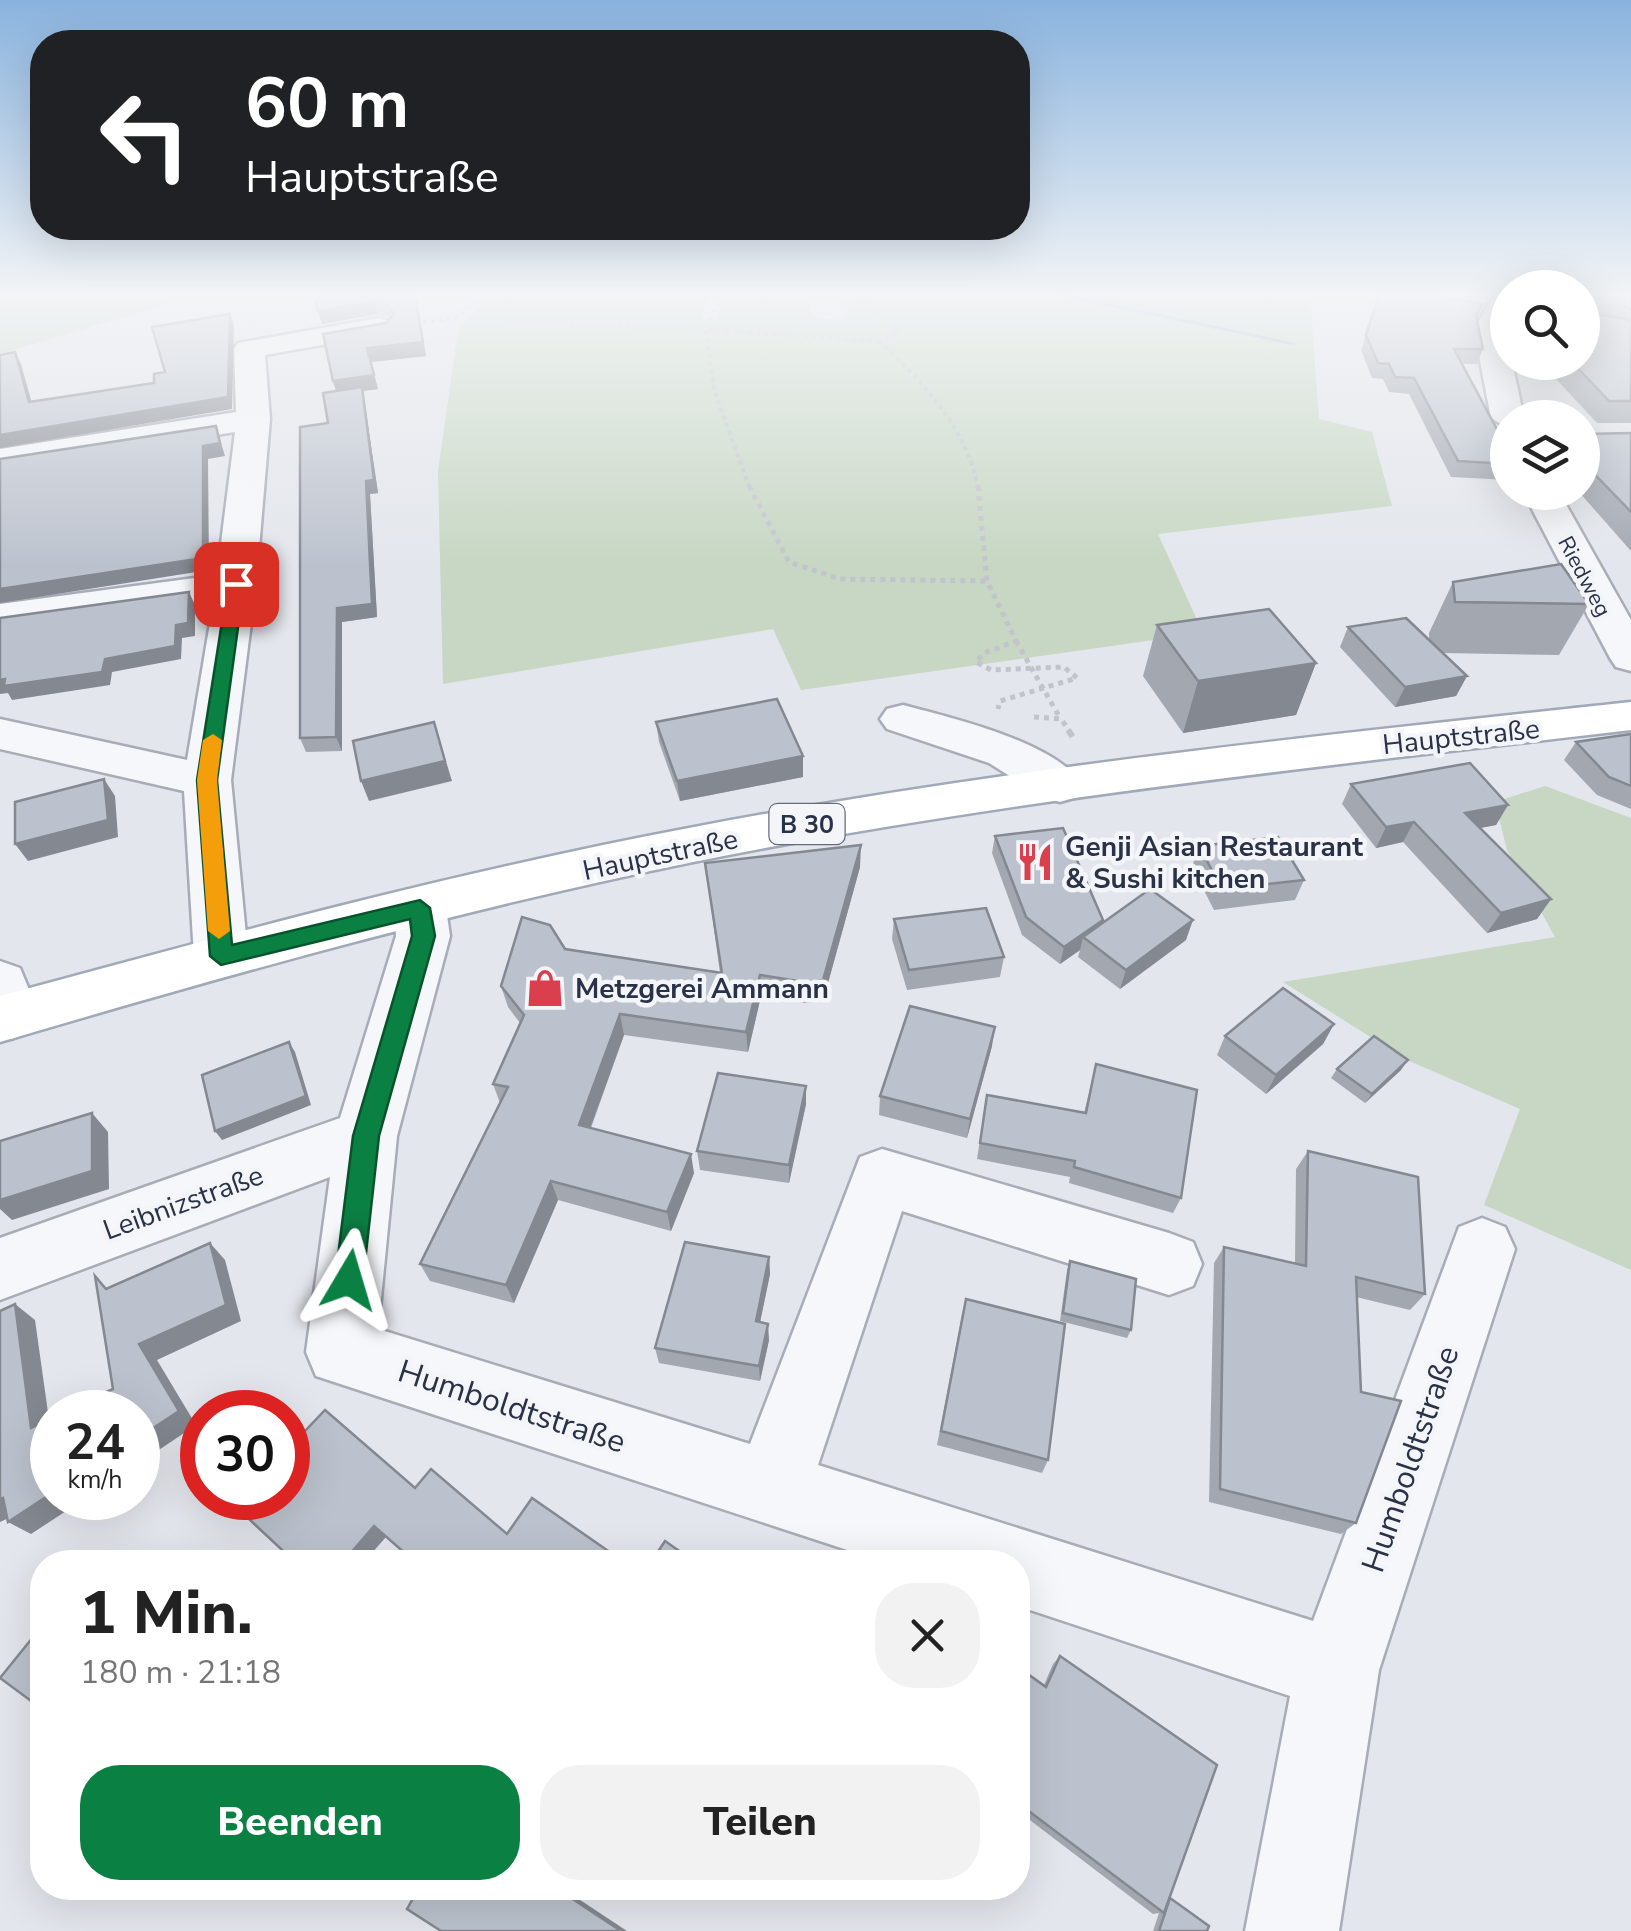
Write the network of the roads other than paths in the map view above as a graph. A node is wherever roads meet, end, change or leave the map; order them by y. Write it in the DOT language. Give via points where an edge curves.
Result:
graph roads {
  1 [pos="251,385"];
  2 [pos="253,418"];
  3 [pos="0,459"];
  4 [pos="1551,510"];
  5 [pos="236,584"];
  6 [pos="0,616"];
  7 [pos="1631,658"];
  8 [pos="1631,716"];
  9 [pos="903,719"];
  10 [pos="0,734"];
  11 [pos="207,780"];
  12 [pos="1080,783"];
  13 [pos="420,908"];
  14 [pos="221,956"];
  15 [pos="4,1006"];
  16 [pos="366,1136"];
  17 [pos="1482,1249"];
  18 [pos="1168,1264"];
  19 [pos="0,1268"];
  20 [pos="772,1488"];
  21 [pos="966,1550"];
  22 [pos="1030,1571"];
  23 [pos="1337,1670"];
  24 [pos="1292,1931"];
  1 -- 2 [label="street"];
  2 -- 3 [label="street"];
  2 -- 5 [label="street"];
  4 -- 7 [label="street, Riedweg"];
  5 -- 6 [label="street"];
  5 -- 11 [label="street"];
  8 -- 12 [label="main road, Hauptstraße / B 30"];
  9 -- 12 [label="street"];
  10 -- 11 [label="street"];
  11 -- 14 [label="street"];
  12 -- 13 [label="main road, Hauptstraße / B 30" via="786,827"];
  13 -- 14 [label="main road, Hauptstraße / B 30"];
  13 -- 16 [label="street, Humboldtstraße" via="424,936"];
  14 -- 15 [label="main road, Hauptstraße / B 30"];
  16 -- 19 [label="street, Leibnizstraße"];
  16 -- 20 [label="street, Humboldtstraße" via="341,1352"];
  17 -- 23 [label="street, Humboldtstraße"];
  18 -- 20 [label="street" via="882,1177"];
  20 -- 21 [label="street, Humboldtstraße"];
  22 -- 23 [label="street"];
  23 -- 24 [label="street, Humboldtstraße"];
}
